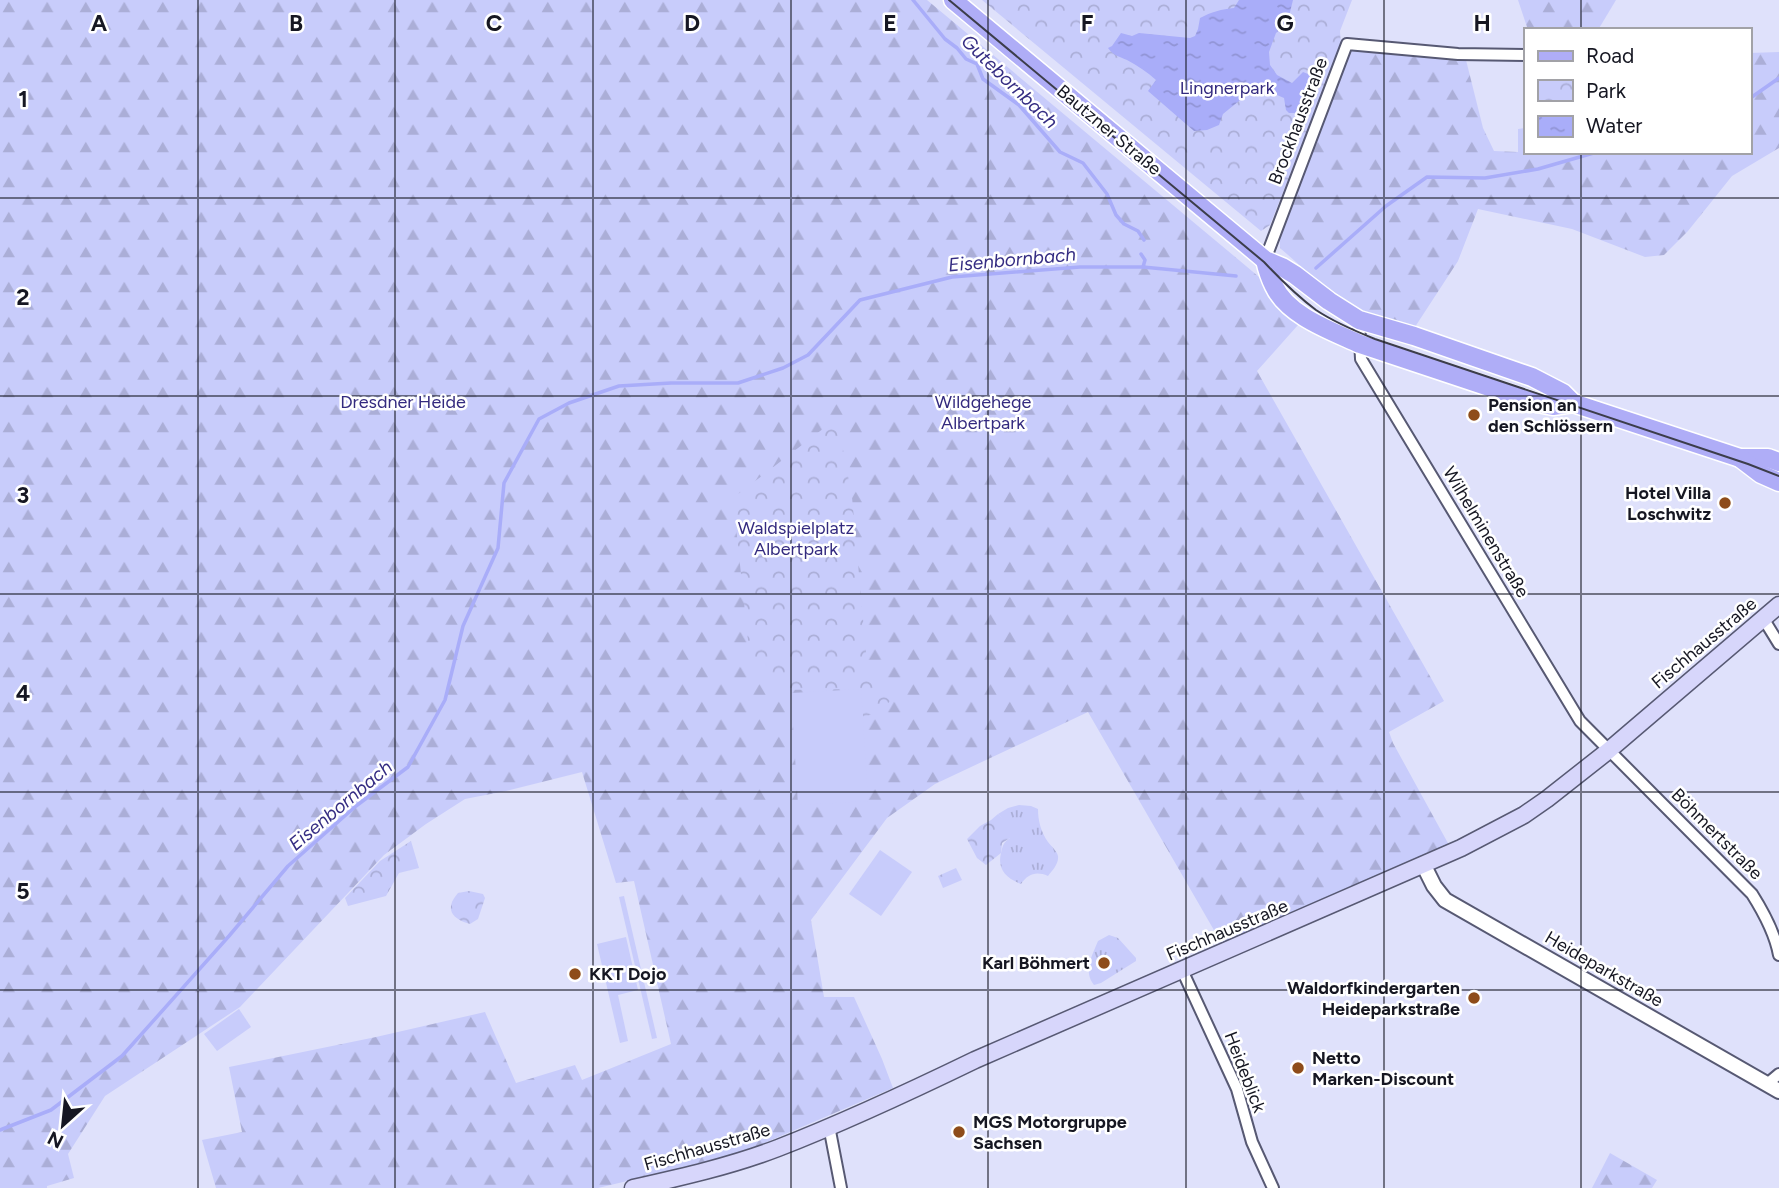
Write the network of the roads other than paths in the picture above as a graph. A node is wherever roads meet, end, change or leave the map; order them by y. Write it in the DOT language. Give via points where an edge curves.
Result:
graph roads {
  1 [pos="953,0"];
  2 [pos="1524,55"];
  3 [pos="1265,260"];
  4 [pos="1359,320"];
  5 [pos="1360,344"];
  6 [pos="1573,403"];
  7 [pos="1740,458"];
  8 [pos="1779,463"];
  9 [pos="1779,481"];
  10 [pos="1779,605"];
  11 [pos="1763,618"];
  12 [pos="1779,644"];
  13 [pos="1608,751"];
  14 [pos="1424,866"];
  15 [pos="1779,956"];
  16 [pos="1182,970"];
  17 [pos="1779,1074"];
  18 [pos="1773,1087"];
  19 [pos="829,1126"];
  20 [pos="633,1188"];
  21 [pos="841,1188"];
  22 [pos="1273,1188"];
  1 -- 3 [label="main road, Bautzner Straße"];
  2 -- 3 [label="street, Brockhausstraße" via="1347,44"];
  3 -- 4 [label="main road, Bautzner Straße"];
  3 -- 5 [label="main road, Bautzner Straße" via="1275,288 1294,309"];
  4 -- 5 [label="street, Wilhelminenstraße"];
  4 -- 6 [label="main road, Bautzner Straße" via="1532,377"];
  5 -- 6 [label="main road, Bautzner Straße" via="1537,404"];
  5 -- 13 [label="street, Wilhelminenstraße" via="1361,359 1580,721"];
  6 -- 7 [label="main road, Bautzner Straße"];
  7 -- 8 [label="main road, Bautzner Straße" via="1768,458"];
  7 -- 9 [label="main road, Bautzner Straße"];
  10 -- 11 [label="main road, Fischhausstraße"];
  11 -- 12 [label="street"];
  11 -- 13 [label="main road, Fischhausstraße"];
  13 -- 14 [label="main road, Fischhausstraße" via="1524,815"];
  13 -- 15 [label="street, Böhmertstraße" via="1752,894 1765,914"];
  14 -- 16 [label="main road, Fischhausstraße"];
  14 -- 18 [label="street, Heideparkstraße" via="1445,900"];
  16 -- 19 [label="main road, Fischhausstraße"];
  16 -- 22 [label="street, Heideblick" via="1237,1089 1252,1142"];
  17 -- 18 [label="street"];
  19 -- 20 [label="main road, Fischhausstraße" via="713,1169"];
  19 -- 21 [label="street"];
}
